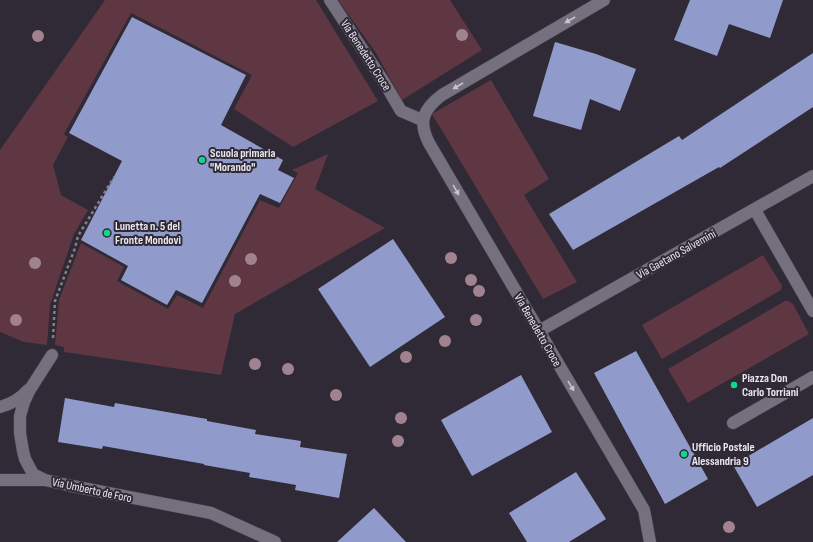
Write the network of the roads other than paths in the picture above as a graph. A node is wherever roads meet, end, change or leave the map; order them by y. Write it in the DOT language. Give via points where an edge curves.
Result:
graph roads {
  1 [pos="330,0"];
  2 [pos="604,0"];
  3 [pos="422,120"];
  4 [pos="813,176"];
  5 [pos="755,210"];
  6 [pos="813,311"];
  7 [pos="539,332"];
  8 [pos="52,355"];
  9 [pos="813,377"];
  10 [pos="37,379"];
  11 [pos="0,406"];
  12 [pos="733,423"];
  13 [pos="0,480"];
  14 [pos="45,480"];
  15 [pos="275,542"];
  16 [pos="650,542"];
  1 -- 3 [label="street, Via Benedetto Croce" via="401,111"];
  2 -- 3 [label="street, one-way" via="442,95 431,104"];
  3 -- 7 [label="street, Via Benedetto Croce, one-way" via="429,143"];
  4 -- 5 [label="street, Via Gaetano Salvemini"];
  5 -- 6 [label="street"];
  5 -- 7 [label="street, Via Gaetano Salvemini"];
  7 -- 16 [label="street, Via Benedetto Croce, one-way" via="644,510"];
  8 -- 10 [label="street, Via Umberto de Foro"];
  9 -- 12 [label="street"];
  10 -- 11 [label="street" via="22,396 12,403"];
  10 -- 14 [label="street, Via Umberto de Foro" via="22,408 20,433 25,460 33,474"];
  13 -- 14 [label="street"];
  14 -- 15 [label="street, Via Umberto de Foro" via="211,513"];
}
